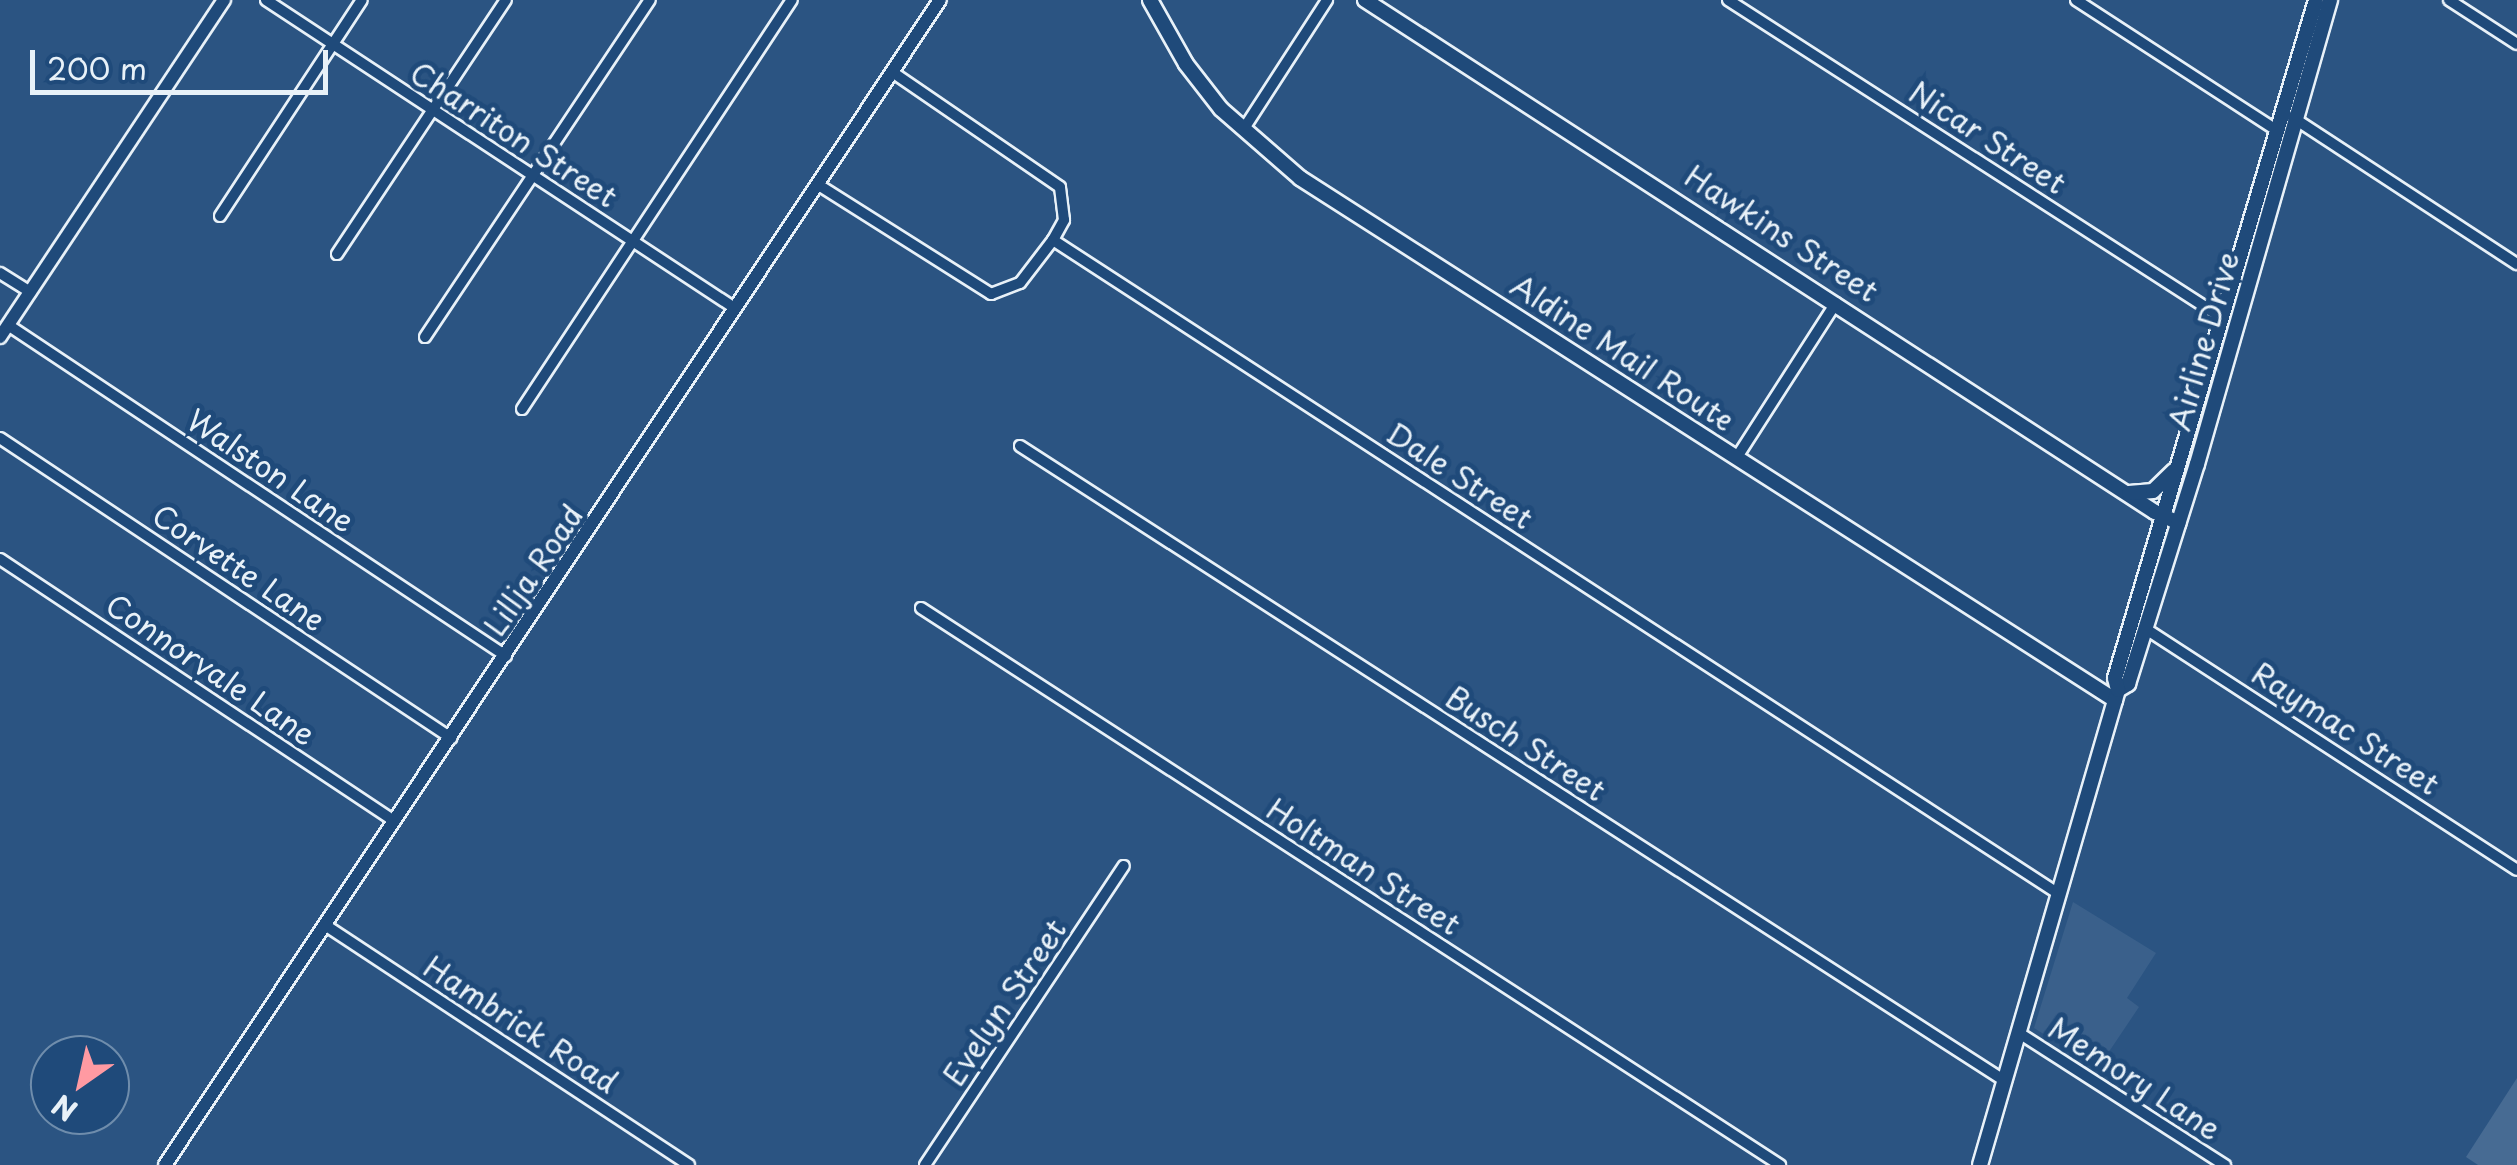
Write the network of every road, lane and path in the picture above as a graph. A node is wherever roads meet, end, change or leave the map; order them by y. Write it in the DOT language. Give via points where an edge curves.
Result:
graph roads {
  1 [pos="224,0"];
  2 [pos="266,0"];
  3 [pos="362,0"];
  4 [pos="506,0"];
  5 [pos="650,0"];
  6 [pos="792,0"];
  7 [pos="940,0"];
  8 [pos="1150,0"];
  9 [pos="1327,0"];
  10 [pos="1366,0"];
  11 [pos="1728,0"];
  12 [pos="2076,0"];
  13 [pos="2449,0"];
  14 [pos="2317,1"];
  15 [pos="333,44"];
  16 [pos="2517,44"];
  17 [pos="892,72"];
  18 [pos="432,110"];
  19 [pos="2288,114"];
  20 [pos="1243,130"];
  21 [pos="2283,134"];
  22 [pos="532,176"];
  23 [pos="817,184"];
  24 [pos="220,216"];
  25 [pos="1052,240"];
  26 [pos="631,242"];
  27 [pos="337,254"];
  28 [pos="2517,264"];
  29 [pos="0,272"];
  30 [pos="30,292"];
  31 [pos="1837,302"];
  32 [pos="736,309"];
  33 [pos="2221,317"];
  34 [pos="4,331"];
  35 [pos="425,337"];
  36 [pos="522,409"];
  37 [pos="0,438"];
  38 [pos="1020,446"];
  39 [pos="1736,457"];
  40 [pos="2182,460"];
  41 [pos="2128,493"];
  42 [pos="2172,520"];
  43 [pos="0,559"];
  44 [pos="921,608"];
  45 [pos="2146,629"];
  46 [pos="506,656"];
  47 [pos="2116,695"];
  48 [pos="451,738"];
  49 [pos="395,820"];
  50 [pos="1124,866"];
  51 [pos="2517,870"];
  52 [pos="2058,894"];
  53 [pos="325,925"];
  54 [pos="2018,1033"];
  55 [pos="2005,1082"];
  56 [pos="165,1165"];
  57 [pos="689,1165"];
  58 [pos="925,1165"];
  59 [pos="1780,1165"];
  60 [pos="1980,1165"];
  61 [pos="2225,1165"];
  1 -- 30 [label="street"];
  2 -- 15 [label="street, Charriton Street"];
  3 -- 15 [label="street"];
  4 -- 18 [label="street"];
  5 -- 22 [label="street"];
  6 -- 26 [label="street"];
  7 -- 17 [label="street, Lillja Road"];
  8 -- 20 [label="main road, Aldine Mail Route" via="1186,64"];
  9 -- 20 [label="street"];
  10 -- 31 [label="main road, Hawkins Street"];
  11 -- 33 [label="street, Nicar Street"];
  12 -- 21 [label="street"];
  13 -- 16 [label="street"];
  14 -- 19 [label="main road, Airline Drive"];
  15 -- 18 [label="street, Charriton Street"];
  15 -- 24 [label="street"];
  17 -- 23 [label="street, Lillja Road"];
  17 -- 25 [label="street" via="1060,186 1064,220"];
  18 -- 22 [label="street, Charriton Street"];
  18 -- 27 [label="street"];
  19 -- 21 [label="main road, Airline Drive"];
  19 -- 28 [label="street"];
  20 -- 39 [label="main road, Aldine Mail Route" via="1300,178"];
  21 -- 33 [label="main road, Airline Drive"];
  21 -- 42 [label="main road, Airline Drive"];
  22 -- 26 [label="street, Charriton Street"];
  22 -- 35 [label="street"];
  23 -- 25 [label="street" via="992,294 1020,284"];
  23 -- 32 [label="street, Lillja Road"];
  25 -- 52 [label="street, Dale Street"];
  26 -- 32 [label="street, Charriton Street"];
  26 -- 36 [label="street"];
  29 -- 30 [label="street"];
  30 -- 34 [label="street"];
  31 -- 39 [label="street"];
  31 -- 41 [label="main road, Hawkins Street"];
  32 -- 46 [label="street, Lillja Road"];
  33 -- 40 [label="main road, Airline Drive"];
  34 -- 46 [label="street, Walston Lane"];
  37 -- 48 [label="street, Corvette Lane"];
  38 -- 55 [label="street, Busch Street"];
  39 -- 47 [label="main road, Aldine Mail Route"];
  40 -- 41 [label="main road" via="2165,484"];
  40 -- 42 [label="main road, Airline Drive"];
  41 -- 42 [label="main road, Hawkins Street"];
  42 -- 45 [label="main road, Airline Drive"];
  42 -- 47 [label="main road, Airline Drive" via="2116,678"];
  43 -- 49 [label="street, Connorvale Lane"];
  44 -- 59 [label="street, Holtman Street"];
  45 -- 47 [label="main road, Airline Drive" via="2128,684"];
  45 -- 51 [label="street, Raymac Street"];
  46 -- 48 [label="street, Lillja Road"];
  47 -- 52 [label="main road, Airline Drive"];
  48 -- 49 [label="street, Lillja Road"];
  49 -- 53 [label="street, Lillja Road"];
  50 -- 58 [label="street, Evelyn Street"];
  52 -- 54 [label="main road, Airline Drive"];
  53 -- 56 [label="street, Lillja Road"];
  53 -- 57 [label="street, Hambrick Road"];
  54 -- 55 [label="main road, Airline Drive"];
  54 -- 61 [label="street, Memory Lane"];
  55 -- 60 [label="main road, Airline Drive"];
}
